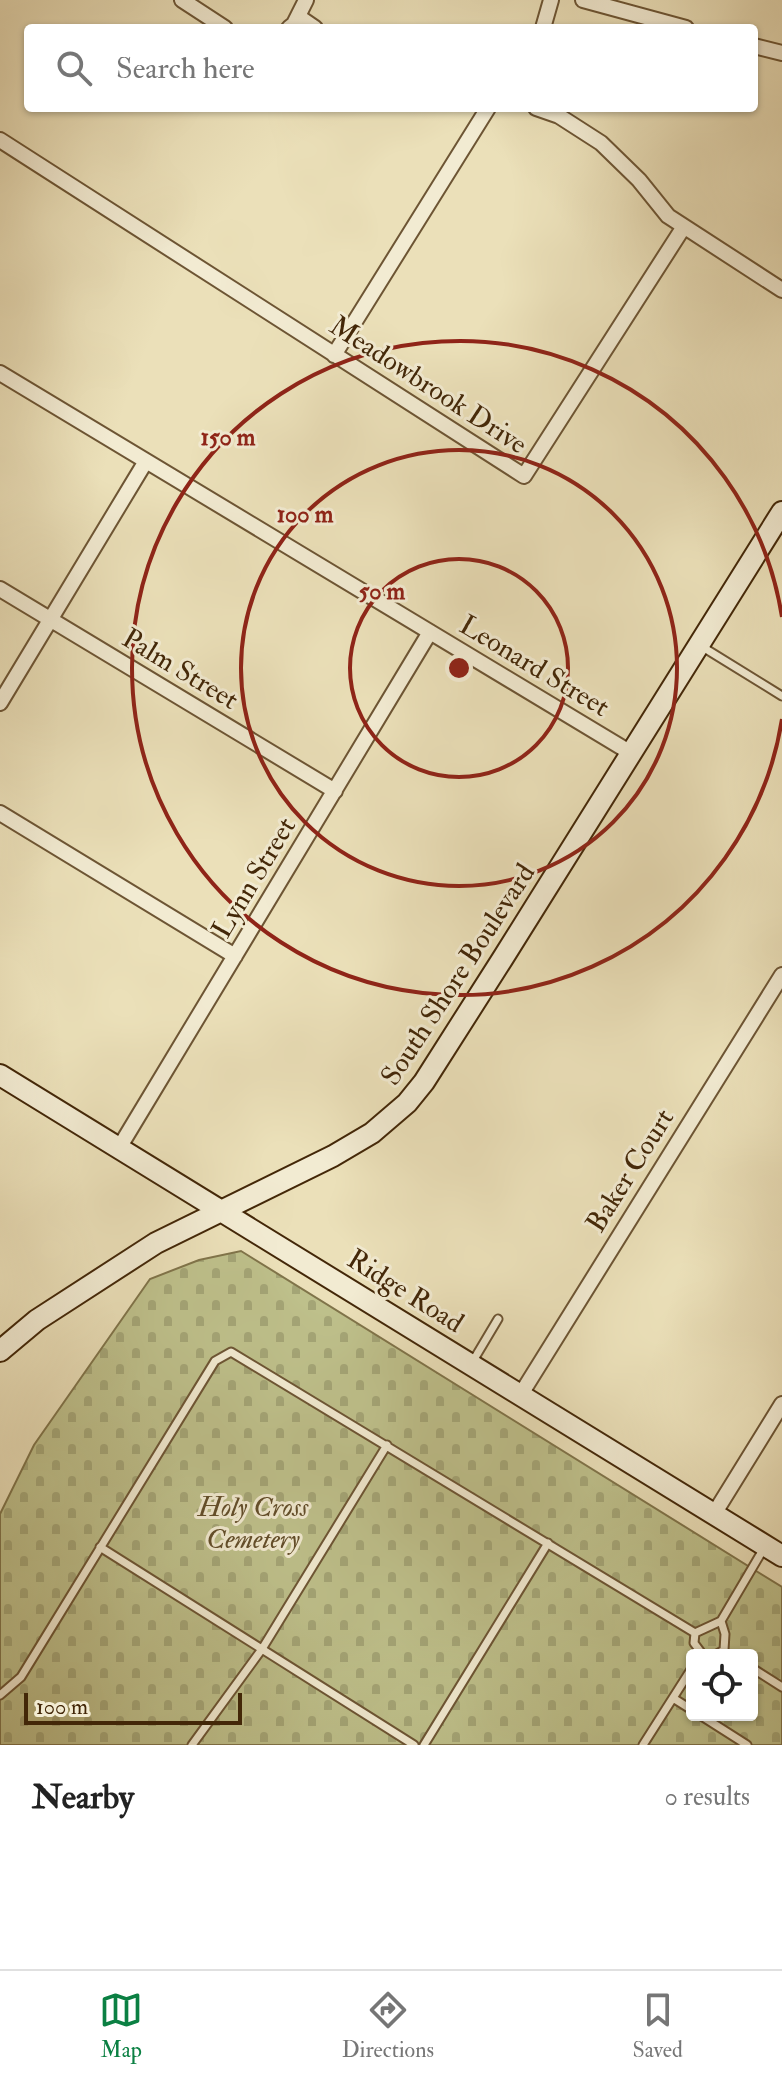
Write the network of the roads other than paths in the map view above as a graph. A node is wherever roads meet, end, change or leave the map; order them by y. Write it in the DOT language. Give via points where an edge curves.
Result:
graph roads {
  1 [pos="306,0"];
  2 [pos="551,0"];
  3 [pos="583,0"];
  4 [pos="191,2"];
  5 [pos="294,22"];
  6 [pos="220,24"];
  7 [pos="544,24"];
  8 [pos="671,24"];
  9 [pos="758,47"];
  10 [pos="782,53"];
  11 [pos="486,112"];
  12 [pos="548,112"];
  13 [pos="0,140"];
  14 [pos="683,228"];
  15 [pos="782,290"];
  16 [pos="334,355"];
  17 [pos="0,373"];
  18 [pos="146,461"];
  19 [pos="782,512"];
  20 [pos="0,589"];
  21 [pos="50,620"];
  22 [pos="430,632"];
  23 [pos="699,644"];
  24 [pos="782,696"];
  25 [pos="0,703"];
  26 [pos="631,753"];
  27 [pos="335,791"];
  28 [pos="0,813"];
  29 [pos="235,956"];
  30 [pos="782,975"];
  31 [pos="0,1075"];
  32 [pos="119,1148"];
  33 [pos="222,1210"];
  34 [pos="498,1319"];
  35 [pos="0,1351"];
  36 [pos="472,1363"];
  37 [pos="521,1394"];
  38 [pos="782,1404"];
  39 [pos="387,1445"];
  40 [pos="714,1514"];
  41 [pos="548,1543"];
  42 [pos="100,1547"];
  43 [pos="774,1551"];
  44 [pos="721,1621"];
  45 [pos="695,1633"];
  46 [pos="262,1649"];
  47 [pos="698,1649"];
  48 [pos="727,1649"];
  49 [pos="758,1672"];
  50 [pos="686,1677"];
  51 [pos="782,1687"];
  52 [pos="0,1695"];
  53 [pos="673,1698"];
  54 [pos="686,1706"];
  55 [pos="709,1721"];
  56 [pos="192,1745"];
  57 [pos="414,1745"];
  58 [pos="424,1745"];
  59 [pos="643,1745"];
  60 [pos="747,1745"];
  1 -- 5 [label="street"];
  2 -- 7 [label="street"];
  3 -- 8 [label="street"];
  4 -- 6 [label="street"];
  9 -- 10 [label="street"];
  11 -- 16 [label="street"];
  12 -- 14 [label="street" via="601,143"];
  13 -- 16 [label="street, Meadowbrook Drive"];
  14 -- 15 [label="street"];
  14 -- 16 [label="street, Meadowbrook Drive" via="524,476"];
  17 -- 18 [label="street, Leonard Street"];
  18 -- 21 [label="street"];
  18 -- 22 [label="street, Leonard Street"];
  19 -- 23 [label="street, South Shore Boulevard"];
  20 -- 21 [label="street, Palm Street"];
  21 -- 25 [label="street"];
  21 -- 27 [label="street, Palm Street"];
  22 -- 26 [label="street, Leonard Street"];
  22 -- 27 [label="street, Lynn Street"];
  23 -- 24 [label="lane"];
  23 -- 26 [label="street, South Shore Boulevard"];
  26 -- 33 [label="street, South Shore Boulevard" via="407,1103 372,1133 333,1156"];
  27 -- 29 [label="street, Lynn Street"];
  28 -- 29 [label="street"];
  29 -- 32 [label="street, Lynn Street"];
  30 -- 37 [label="street, Baker Court"];
  31 -- 32 [label="street, Ridge Road"];
  32 -- 33 [label="street, Ridge Road"];
  33 -- 35 [label="street, South Shore Boulevard" via="156,1243 37,1320"];
  33 -- 36 [label="street, Ridge Road"];
  34 -- 36 [label="lane"];
  36 -- 37 [label="street, Ridge Road"];
  37 -- 40 [label="street, Ridge Road"];
  38 -- 40 [label="street"];
  39 -- 41 [label="lane"];
  39 -- 42 [label="lane" via="231,1352 215,1361"];
  39 -- 46 [label="lane"];
  40 -- 43 [label="street, Ridge Road"];
  41 -- 45 [label="lane"];
  41 -- 58 [label="lane"];
  42 -- 46 [label="lane"];
  42 -- 52 [label="lane" via="21,1677"];
  43 -- 44 [label="lane"];
  44 -- 45 [label="lane"];
  44 -- 48 [label="lane"];
  45 -- 47 [label="lane"];
  46 -- 56 [label="lane"];
  46 -- 57 [label="lane"];
  49 -- 51 [label="lane"];
  50 -- 53 [label="lane"];
  53 -- 54 [label="lane"];
  53 -- 59 [label="lane"];
  55 -- 60 [label="lane"];
}
